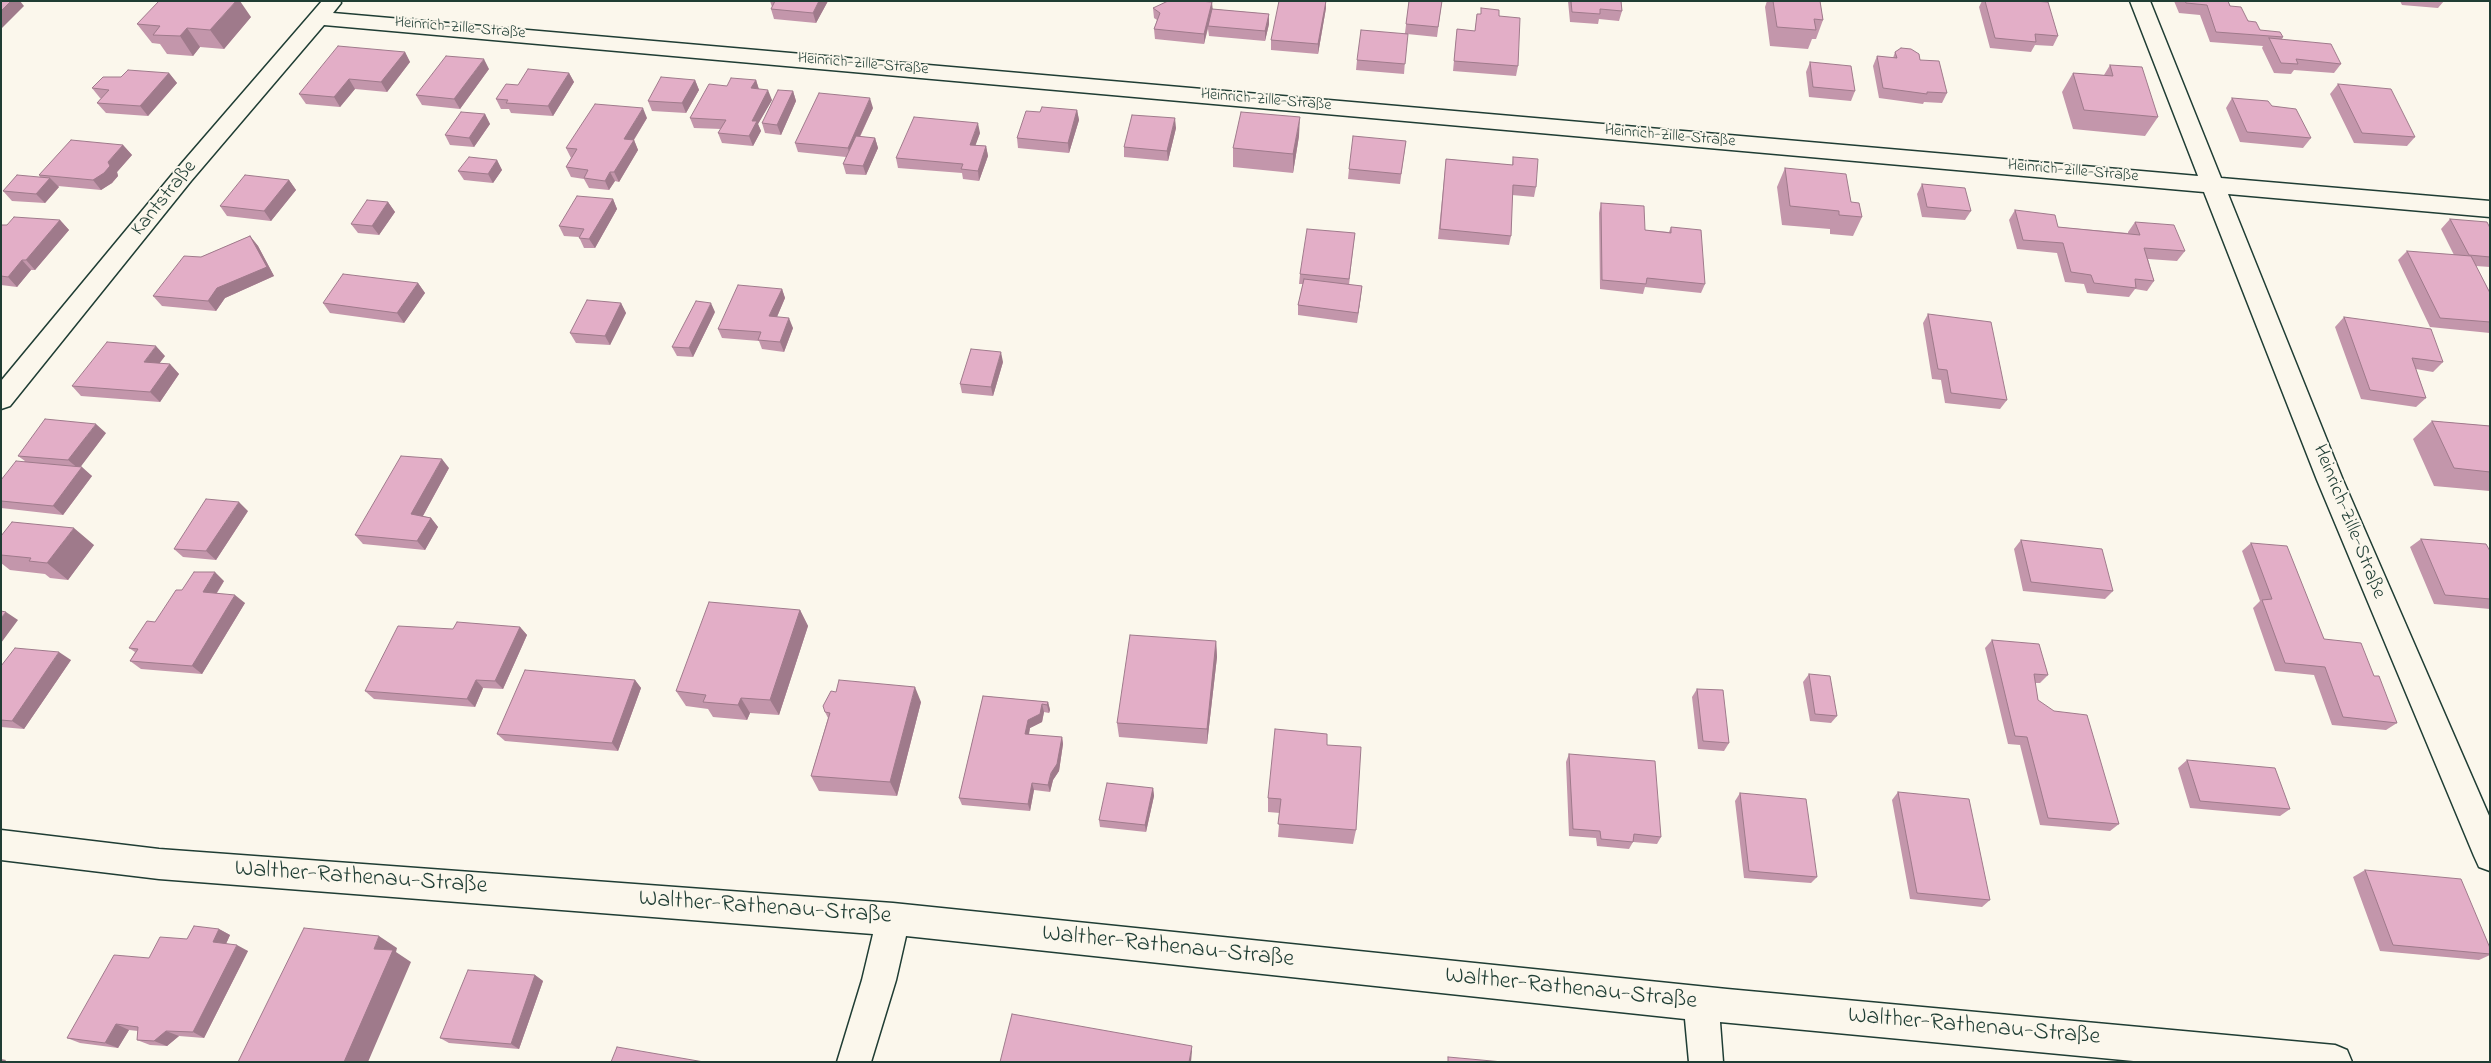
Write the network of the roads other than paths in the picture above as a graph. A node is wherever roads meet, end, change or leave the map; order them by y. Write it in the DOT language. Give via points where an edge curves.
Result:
graph roads {
  1 [pos="2140,1"];
  2 [pos="326,9"];
  3 [pos="2213,184"];
  4 [pos="2490,209"];
  5 [pos="1,399"];
  6 [pos="1,845"];
  7 [pos="2490,856"];
  8 [pos="893,919"];
  9 [pos="1702,1003"];
  10 [pos="854,1062"];
  11 [pos="1706,1062"];
  12 [pos="2335,1062"];
  1 -- 3 [label="street, Heinrich-Zille-Straße"];
  2 -- 3 [label="street, Heinrich-Zille-Straße"];
  2 -- 5 [label="street, Kantstraße" via="183,176"];
  3 -- 4 [label="street, Heinrich-Zille-Straße"];
  3 -- 7 [label="street, Heinrich-Zille-Straße" via="2330,480"];
  6 -- 8 [label="street, Walther-Rathenau-Straße" via="158,864"];
  8 -- 9 [label="street, Walther-Rathenau-Straße"];
  8 -- 10 [label="street" via="879,980"];
  9 -- 11 [label="street"];
  9 -- 12 [label="street, Walther-Rathenau-Straße"];
}
